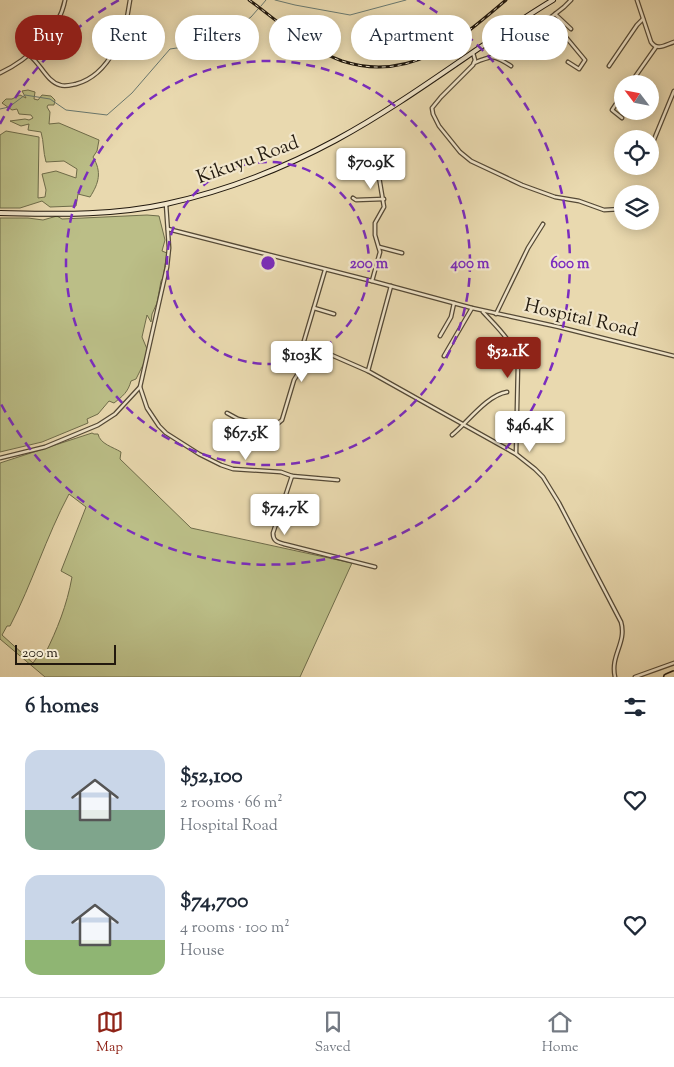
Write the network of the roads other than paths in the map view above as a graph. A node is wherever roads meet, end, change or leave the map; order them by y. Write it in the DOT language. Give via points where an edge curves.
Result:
graph roads {
  1 [pos="65,0"];
  2 [pos="130,0"];
  3 [pos="553,0"];
  4 [pos="571,0"];
  5 [pos="637,0"];
  6 [pos="555,14"];
  7 [pos="59,15"];
  8 [pos="643,19"];
  9 [pos="570,29"];
  10 [pos="674,42"];
  11 [pos="656,48"];
  12 [pos="472,52"];
  13 [pos="23,60"];
  14 [pos="34,60"];
  15 [pos="460,60"];
  16 [pos="474,62"];
  17 [pos="568,62"];
  18 [pos="511,66"];
  19 [pos="610,66"];
  20 [pos="0,73"];
  21 [pos="636,75"];
  22 [pos="674,91"];
  23 [pos="658,130"];
  24 [pos="378,171"];
  25 [pos="354,198"];
  26 [pos="384,199"];
  27 [pos="166,204"];
  28 [pos="614,209"];
  29 [pos="0,213"];
  30 [pos="543,224"];
  31 [pos="168,229"];
  32 [pos="379,247"];
  33 [pos="402,253"];
  34 [pos="325,270"];
  35 [pos="372,281"];
  36 [pos="391,286"];
  37 [pos="454,304"];
  38 [pos="314,308"];
  39 [pos="472,308"];
  40 [pos="482,311"];
  41 [pos="334,314"];
  42 [pos="496,314"];
  43 [pos="440,336"];
  44 [pos="304,343"];
  45 [pos="444,356"];
  46 [pos="674,356"];
  47 [pos="368,371"];
  48 [pos="140,387"];
  49 [pos="507,392"];
  50 [pos="227,413"];
  51 [pos="464,424"];
  52 [pos="452,435"];
  53 [pos="516,454"];
  54 [pos="0,458"];
  55 [pos="292,476"];
  56 [pos="338,480"];
  57 [pos="375,567"];
  58 [pos="674,663"];
  59 [pos="674,674"];
  60 [pos="615,677"];
  61 [pos="635,677"];
  62 [pos="666,677"];
  1 -- 7 [label="street"];
  2 -- 14 [label="street" via="114,51 89,79 60,85"];
  3 -- 12 [label="main road, Kikuyu Road"];
  4 -- 6 [label="street"];
  5 -- 8 [label="street"];
  6 -- 9 [label="street"];
  6 -- 17 [label="street" via="550,18 585,60 579,69"];
  8 -- 11 [label="street"];
  8 -- 19 [label="street"];
  10 -- 11 [label="street"];
  11 -- 21 [label="street"];
  12 -- 16 [label="street"];
  13 -- 20 [label="street"];
  15 -- 27 [label="main road, Kikuyu Road" via="368,121 316,150 219,189"];
  16 -- 18 [label="street" via="491,56"];
  16 -- 28 [label="street" via="432,108 439,126 460,152 471,161 522,185 604,210"];
  22 -- 23 [label="street"];
  24 -- 26 [label="street"];
  25 -- 26 [label="street"];
  26 -- 32 [label="street" via="383,210 375,223"];
  27 -- 29 [label="main road, Kikuyu Road" via="90,213"];
  27 -- 31 [label="street"];
  30 -- 42 [label="street"];
  31 -- 34 [label="street, Hospital Road"];
  31 -- 48 [label="street" via="164,288"];
  32 -- 33 [label="street"];
  32 -- 35 [label="street" via="380,257"];
  34 -- 35 [label="street, Hospital Road"];
  34 -- 38 [label="street"];
  35 -- 36 [label="street, Hospital Road"];
  36 -- 37 [label="street, Hospital Road"];
  36 -- 47 [label="street"];
  37 -- 39 [label="street, Hospital Road"];
  37 -- 43 [label="street"];
  38 -- 41 [label="street"];
  38 -- 44 [label="street"];
  39 -- 40 [label="street, Hospital Road"];
  39 -- 45 [label="street"];
  40 -- 42 [label="street, Hospital Road"];
  40 -- 53 [label="street, Hospital Road" via="508,338 518,364"];
  42 -- 46 [label="street, Hospital Road"];
  44 -- 47 [label="street"];
  44 -- 50 [label="street" via="299,372 280,423 267,426"];
  47 -- 51 [label="street"];
  48 -- 54 [label="street" via="115,414 98,425 45,447"];
  48 -- 55 [label="street" via="147,408 159,426 199,454 233,468"];
  49 -- 51 [label="street" via="499,394"];
  51 -- 52 [label="street"];
  51 -- 53 [label="street"];
  53 -- 60 [label="street" via="535,469 555,497 621,622 623,634 614,664"];
  55 -- 56 [label="street"];
  55 -- 57 [label="street" via="273,533 275,540"];
  58 -- 61 [label="street"];
  59 -- 62 [label="highway"];
}
